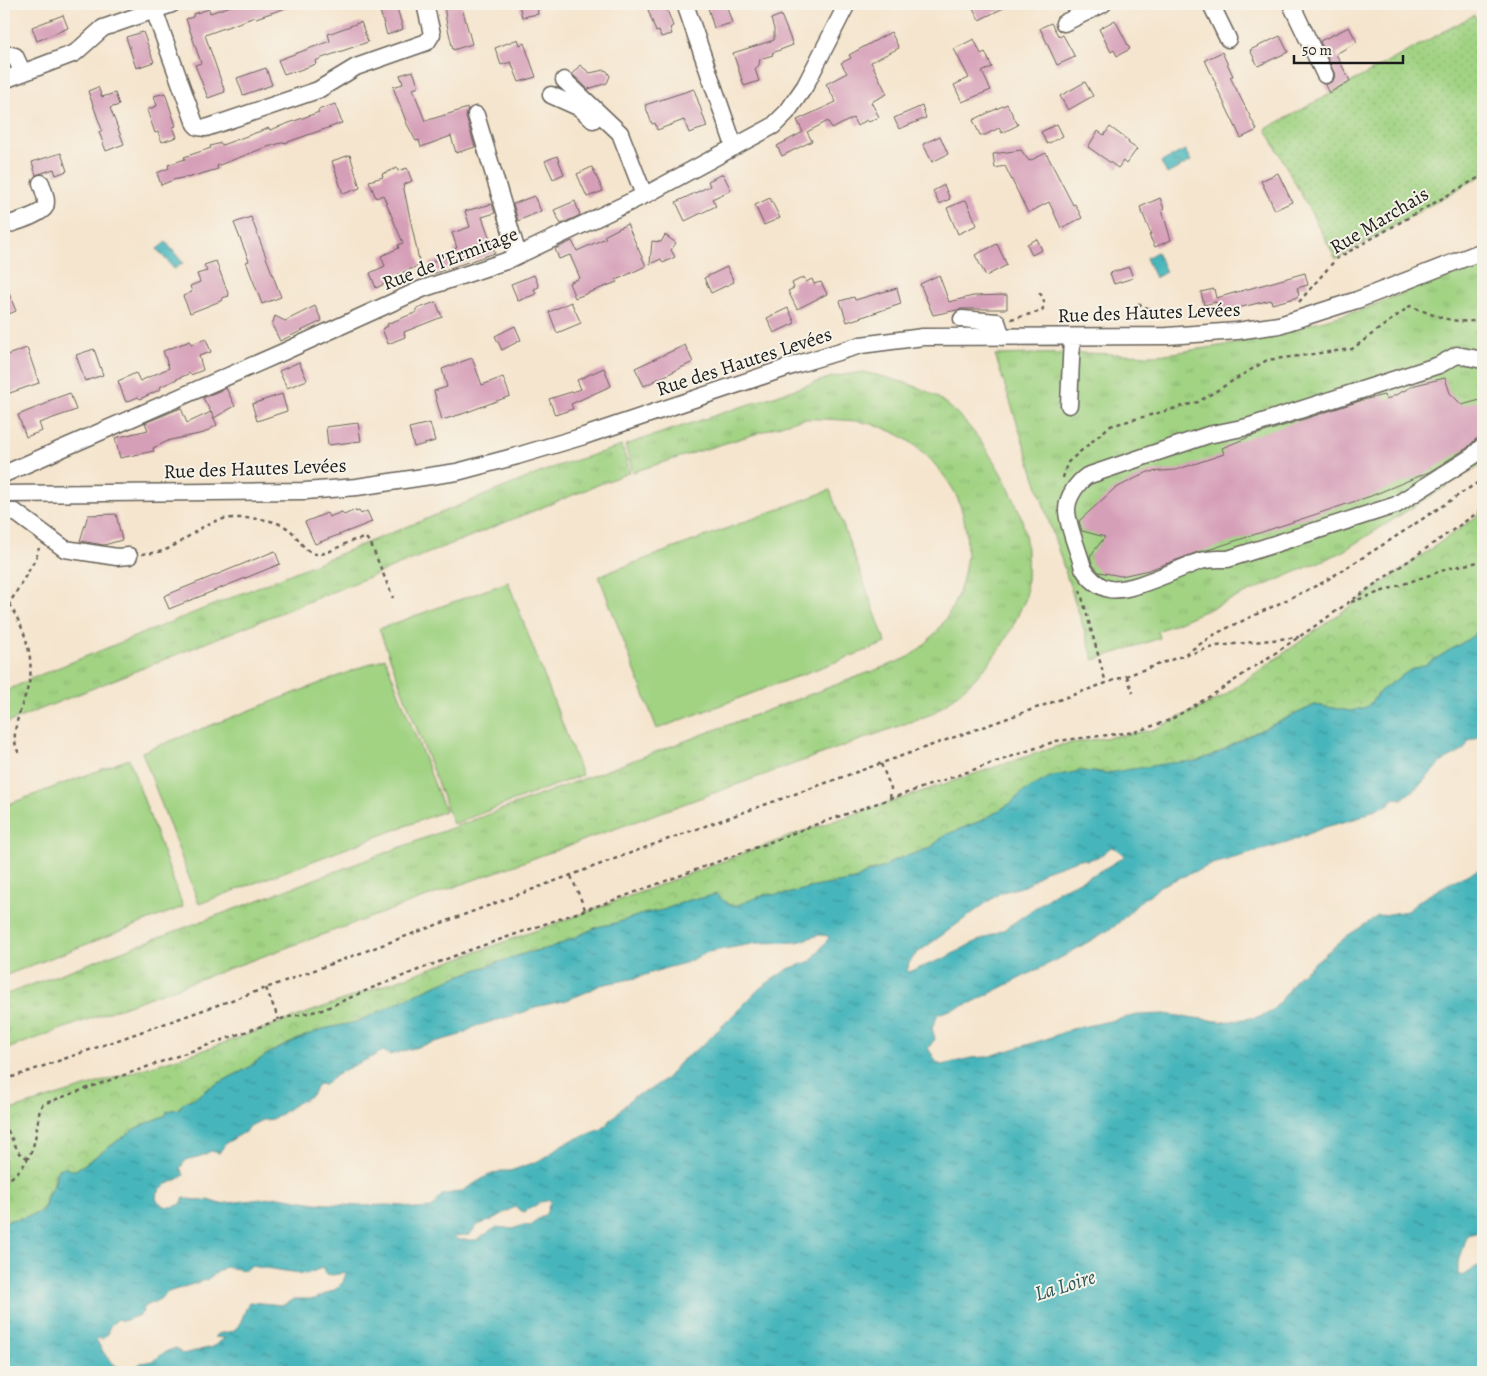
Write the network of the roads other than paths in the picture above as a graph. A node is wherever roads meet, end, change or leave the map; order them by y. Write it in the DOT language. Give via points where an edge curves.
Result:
graph roads {
  1 [pos="172,4"];
  2 [pos="425,4"];
  3 [pos="685,4"];
  4 [pos="847,4"];
  5 [pos="1103,4"];
  6 [pos="1211,4"];
  7 [pos="1291,4"];
  8 [pos="154,10"];
  9 [pos="1064,23"];
  10 [pos="1228,39"];
  11 [pos="4,58"];
  12 [pos="23,73"];
  13 [pos="1325,75"];
  14 [pos="4,80"];
  15 [pos="564,80"];
  16 [pos="551,95"];
  17 [pos="476,115"];
  18 [pos="736,146"];
  19 [pos="41,183"];
  20 [pos="640,197"];
  21 [pos="4,226"];
  22 [pos="1483,251"];
  23 [pos="518,255"];
  24 [pos="962,319"];
  25 [pos="1000,330"];
  26 [pos="1072,337"];
  27 [pos="1483,360"];
  28 [pos="1068,405"];
  29 [pos="1483,446"];
  30 [pos="4,473"];
  31 [pos="9,493"];
  32 [pos="4,512"];
  33 [pos="129,556"];
  1 -- 8 [label="street"];
  2 -- 8 [label="street" via="432,34 427,42 356,67 318,90 206,128 195,124"];
  3 -- 18 [label="street"];
  4 -- 18 [label="street, Rue de l'Ermitage" via="805,86 787,112 772,126"];
  5 -- 9 [label="street"];
  6 -- 10 [label="street"];
  7 -- 13 [label="street"];
  8 -- 12 [label="street" via="103,28 75,53"];
  11 -- 12 [label="street" via="16,56"];
  12 -- 14 [label="street"];
  15 -- 20 [label="street" via="620,133"];
  16 -- 20 [label="street" via="580,108 607,132"];
  17 -- 23 [label="street"];
  18 -- 20 [label="street, Rue de l'Ermitage"];
  19 -- 21 [label="street" via="46,207"];
  20 -- 23 [label="street, Rue de l'Ermitage"];
  22 -- 26 [label="street, Rue des Hautes Levées" via="1357,300 1279,325 1167,336"];
  23 -- 30 [label="street, Rue de l'Ermitage" via="422,289"];
  24 -- 25 [label="street"];
  25 -- 26 [label="street, Rue des Hautes Levées"];
  25 -- 31 [label="street, Rue des Hautes Levées" via="861,345 584,436 457,472 306,492"];
  26 -- 28 [label="street"];
  27 -- 29 [label="street" via="1457,355 1439,365 1247,427 1208,435 1087,476 1069,498 1067,509 1088,576 1111,589 1130,587 1204,560 1228,559 1396,505 1473,456"];
  30 -- 31 [label="street, Rue des Hautes Levées"];
  32 -- 33 [label="street" via="15,512 66,549"];
}
